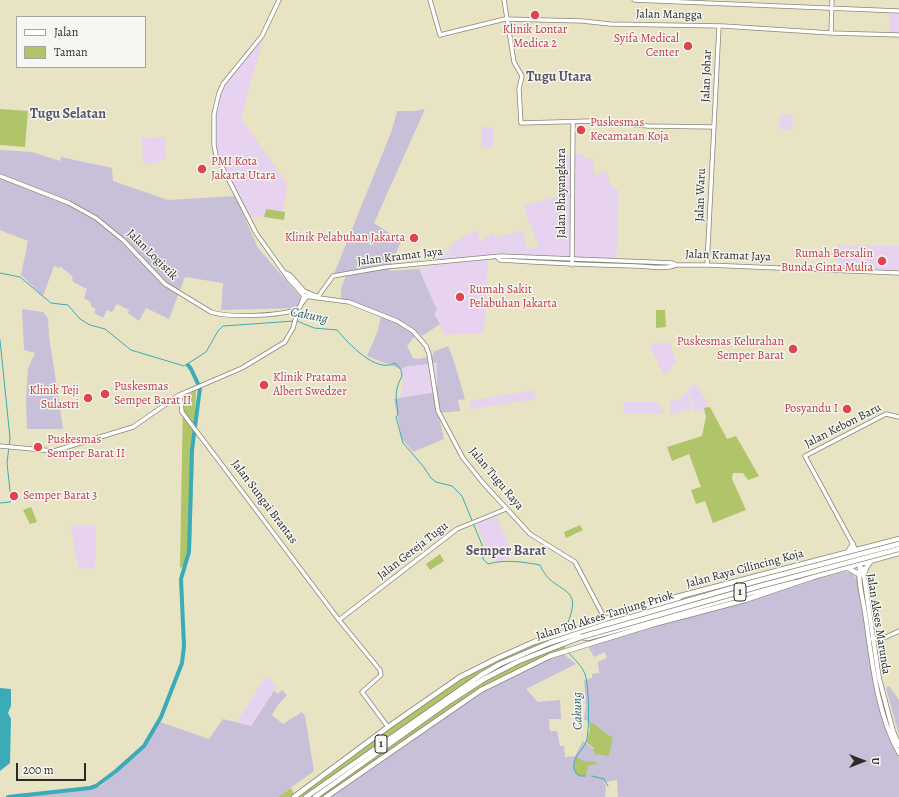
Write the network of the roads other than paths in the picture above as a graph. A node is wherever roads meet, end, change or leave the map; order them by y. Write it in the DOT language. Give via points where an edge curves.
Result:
graph roads {
  1 [pos="279,0"];
  2 [pos="430,0"];
  3 [pos="504,0"];
  4 [pos="634,0"];
  5 [pos="832,0"];
  6 [pos="689,1"];
  7 [pos="831,9"];
  8 [pos="899,11"];
  9 [pos="505,19"];
  10 [pos="718,26"];
  11 [pos="831,33"];
  12 [pos="899,35"];
  13 [pos="573,122"];
  14 [pos="714,127"];
  15 [pos="0,176"];
  16 [pos="498,258"];
  17 [pos="572,259"];
  18 [pos="676,264"];
  19 [pos="572,265"];
  20 [pos="707,265"];
  21 [pos="899,273"];
  22 [pos="306,295"];
  23 [pos="318,297"];
  24 [pos="299,308"];
  25 [pos="180,395"];
  26 [pos="899,417"];
  27 [pos="0,446"];
  28 [pos="506,509"];
  29 [pos="899,539"];
  30 [pos="853,544"];
  31 [pos="899,544"];
  32 [pos="899,549"];
  33 [pos="853,552"];
  34 [pos="899,553"];
  35 [pos="843,554"];
  36 [pos="870,562"];
  37 [pos="860,566"];
  38 [pos="847,568"];
  39 [pos="862,575"];
  40 [pos="813,577"];
  41 [pos="681,596"];
  42 [pos="605,619"];
  43 [pos="339,620"];
  44 [pos="607,624"];
  45 [pos="899,631"];
  46 [pos="581,637"];
  47 [pos="871,639"];
  48 [pos="388,727"];
  49 [pos="899,745"];
  50 [pos="899,753"];
  51 [pos="294,797"];
  52 [pos="306,797"];
  53 [pos="315,797"];
  54 [pos="326,797"];
  1 -- 22 [label="street" via="262,36 222,87 214,107 214,140 220,164 256,233 285,273"];
  2 -- 9 [label="street, Jalan Mangga" via="440,35"];
  3 -- 9 [label="street"];
  4 -- 6 [label="street"];
  5 -- 7 [label="street"];
  6 -- 7 [label="street"];
  7 -- 8 [label="street"];
  7 -- 11 [label="street"];
  9 -- 10 [label="street, Jalan Mangga"];
  9 -- 13 [label="street" via="514,62 522,76 519,89 521,123"];
  10 -- 11 [label="street, Jalan Mangga"];
  10 -- 14 [label="street, Jalan Johar"];
  11 -- 12 [label="street, Jalan Mangga"];
  13 -- 14 [label="street"];
  13 -- 17 [label="street, Jalan Bhayangkara"];
  14 -- 20 [label="street, Jalan Waru"];
  15 -- 24 [label="street, Jalan Logistik" via="69,203 96,218 126,243 165,284 211,312 240,315 285,312"];
  16 -- 17 [label="street, Jalan Kramat Jaya" via="501,256"];
  16 -- 19 [label="street, Jalan Kramat Jaya"];
  16 -- 23 [label="street, Jalan Kramat Jaya" via="406,265 333,276"];
  17 -- 18 [label="street, Jalan Kramat Jaya"];
  17 -- 19 [label="street, Jalan Bhayangkara"];
  18 -- 19 [label="street, Jalan Kramat Jaya" via="659,267"];
  18 -- 20 [label="street, Jalan Kramat Jaya"];
  20 -- 21 [label="street, Jalan Kramat Jaya"];
  22 -- 23 [label="street, Jalan Tugu Raya"];
  22 -- 24 [label="street"];
  23 -- 28 [label="street, Jalan Tugu Raya" via="354,304 397,321 413,331 426,346 429,354 438,409 451,438 470,467"];
  24 -- 25 [label="street" via="295,323 285,342 242,368"];
  25 -- 27 [label="street" via="140,423 123,431 54,451"];
  25 -- 43 [label="street, Jalan Sungai Brantas" via="181,410"];
  26 -- 30 [label="street, Jalan Kebon Baru" via="886,414 804,456"];
  28 -- 42 [label="street, Jalan Tugu Raya" via="536,538 574,562"];
  28 -- 43 [label="street, Jalan Gereja Tugu" via="455,531"];
  29 -- 33 [label="highway, Jalan Raya Cilincing Koja"];
  30 -- 33 [label="highway"];
  30 -- 33 [label="street, Jalan Kebon Baru"];
  31 -- 44 [label="highway, Jalan Tol Akses Tanjung Priok / 1, bridge"];
  32 -- 46 [label="highway, Jalan Tol Akses Tanjung Priok / 1, bridge"];
  33 -- 35 [label="highway, Jalan Raya Cilincing Koja"];
  33 -- 37 [label="main road, Jalan Akses Marunda"];
  34 -- 36 [label="highway"];
  35 -- 38 [label="highway"];
  35 -- 41 [label="highway, Jalan Raya Cilincing Koja"];
  36 -- 37 [label="highway"];
  36 -- 39 [label="highway"];
  37 -- 38 [label="highway"];
  37 -- 39 [label="main road, Jalan Akses Marunda"];
  38 -- 39 [label="highway"];
  38 -- 40 [label="highway"];
  39 -- 47 [label="main road, Jalan Akses Marunda"];
  40 -- 46 [label="highway, bridge" via="588,638"];
  40 -- 54 [label="highway" via="745,600 569,649 539,660 481,690"];
  41 -- 42 [label="highway, Jalan Raya Cilincing Koja"];
  41 -- 44 [label="highway, bridge" via="672,602 611,620"];
  42 -- 48 [label="highway, Jalan Raya Cilincing Koja" via="560,632 498,658 466,674"];
  43 -- 48 [label="street" via="380,670 381,675 362,692"];
  44 -- 52 [label="highway, Jalan Tol Akses Tanjung Priok / 1" via="549,643 489,670"];
  45 -- 47 [label="street" via="886,637"];
  46 -- 53 [label="highway, Jalan Tol Akses Tanjung Priok / 1" via="519,660 484,679"];
  47 -- 49 [label="main road, Jalan Akses Marunda" via="882,691"];
  47 -- 50 [label="main road, Jalan Akses Marunda" via="884,712"];
  48 -- 51 [label="highway, Jalan Raya Cilincing Koja"];
}
